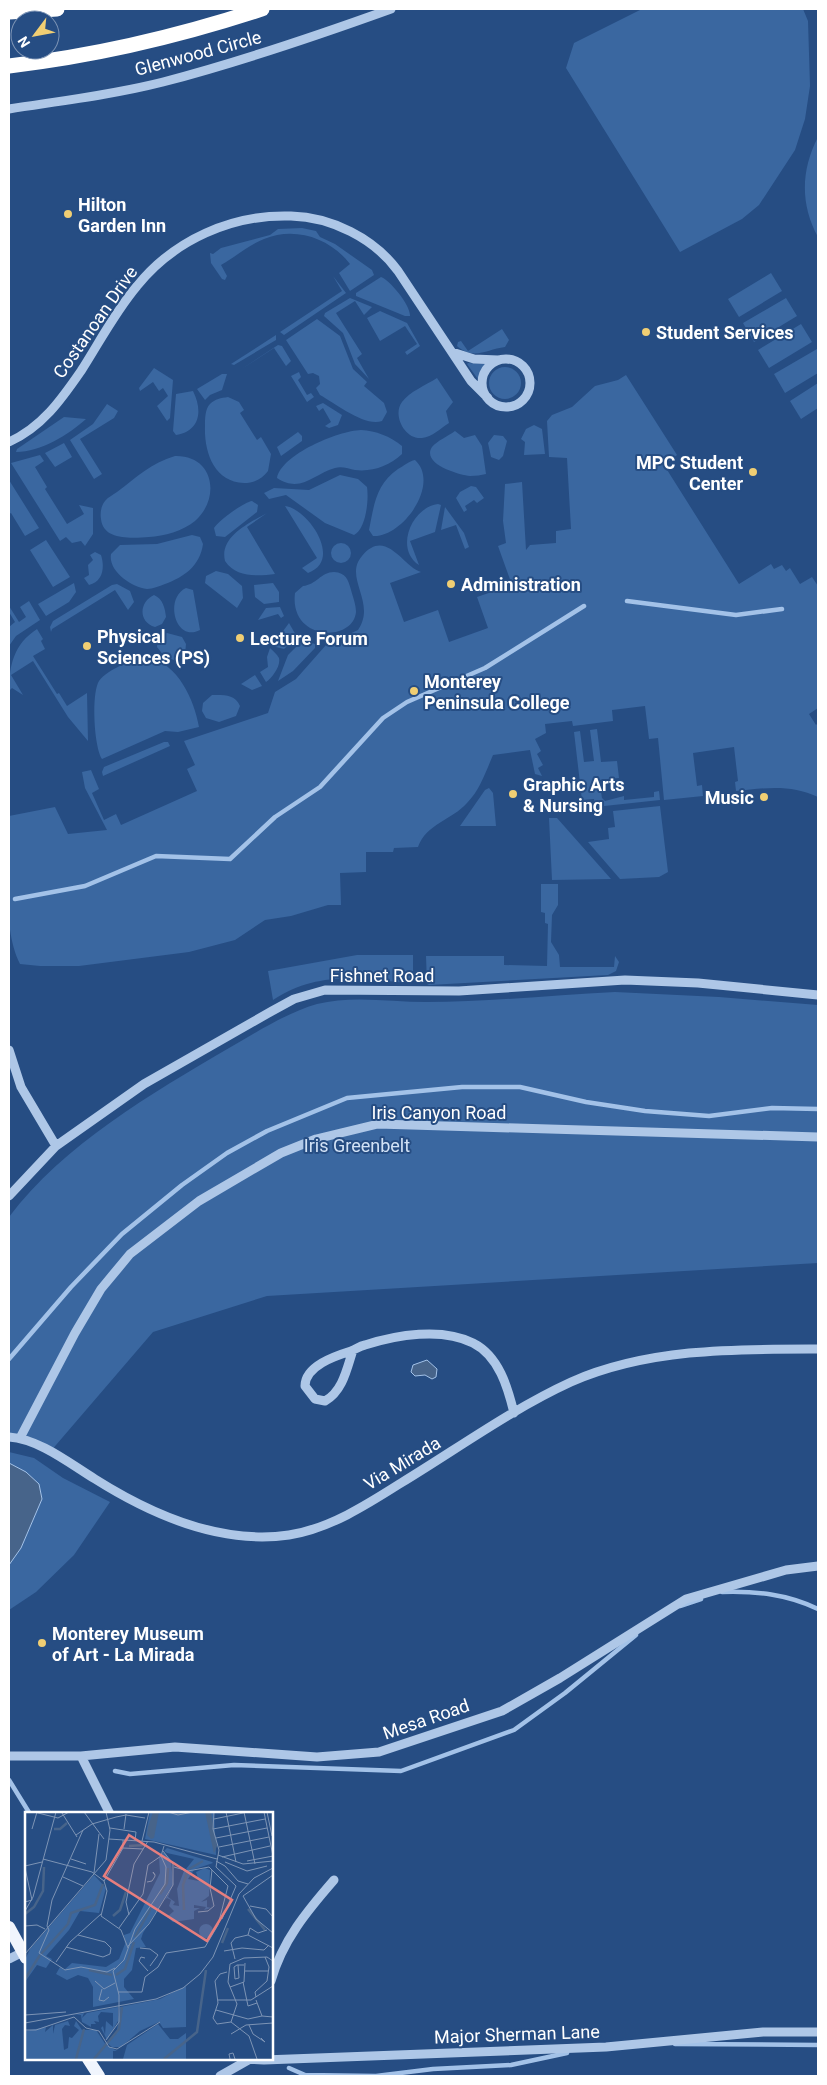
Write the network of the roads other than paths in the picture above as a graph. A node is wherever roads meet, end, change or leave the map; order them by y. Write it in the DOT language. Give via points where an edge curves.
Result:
graph roads {
  1 [pos="57,9"];
  2 [pos="262,9"];
  3 [pos="391,9"];
  4 [pos="9,12"];
  5 [pos="9,66"];
  6 [pos="9,108"];
  7 [pos="452,352"];
  8 [pos="499,360"];
  9 [pos="488,398"];
  10 [pos="9,442"];
  11 [pos="818,995"];
  12 [pos="9,1050"];
  13 [pos="818,1137"];
  14 [pos="56,1146"];
  15 [pos="9,1196"];
  16 [pos="818,1349"];
  17 [pos="353,1350"];
  18 [pos="514,1413"];
  19 [pos="9,1437"];
  20 [pos="20,1438"];
  21 [pos="818,1566"];
  22 [pos="9,1756"];
  23 [pos="81,1756"];
  24 [pos="109,1812"];
  25 [pos="334,1880"];
  26 [pos="9,1927"];
  27 [pos="25,1955"];
  28 [pos="9,1959"];
  29 [pos="272,1977"];
  30 [pos="818,2032"];
  31 [pos="272,2058"];
  32 [pos="89,2060"];
  33 [pos="246,2060"];
  34 [pos="99,2076"];
  35 [pos="220,2076"];
  1 -- 4 [label="highway"];
  2 -- 5 [label="highway" via="130,46"];
  3 -- 6 [label="street, Glenwood Circle" via="256,55 161,82"];
  7 -- 8 [label="street" via="474,359"];
  7 -- 9 [label="street, Costanoan Drive" via="471,382"];
  7 -- 10 [label="street, Costanoan Drive" via="391,261 357,235 308,216 256,218 204,234 166,256 124,302 54,410 35,427"];
  8 -- 9 [label="street" via="486,369 483,376 482,384"];
  8 -- 9 [label="street" via="507,359 521,365 529,378 527,393 509,406 501,406"];
  11 -- 14 [label="street, Fishnet Road" via="698,983 625,980 459,991 325,990 272,1011 144,1084"];
  12 -- 14 [label="street" via="21,1087"];
  13 -- 20 [label="street, Iris Canyon Road" via="378,1124 316,1139 281,1153 199,1201 130,1254 101,1289"];
  14 -- 15 [label="street, Fishnet Road"];
  16 -- 18 [label="street, Via Mirada" via="730,1349 642,1360 571,1382"];
  17 -- 17 [label="street" via="328,1360 308,1376 307,1392 315,1399 326,1401 334,1394 343,1380"];
  17 -- 18 [label="street" via="407,1336 450,1336 473,1343 491,1358 500,1372"];
  18 -- 20 [label="street, Via Mirada" via="347,1514 291,1534 258,1536 213,1533 186,1525 114,1491 70,1463"];
  19 -- 20 [label="street, Via Mirada"];
  21 -- 23 [label="street, Mesa Road" via="786,1570 686,1599 502,1711 380,1752 317,1757 175,1747"];
  22 -- 23 [label="street, Mesa Road"];
  23 -- 24 [label="street"];
  25 -- 29 [label="street" via="289,1937"];
  26 -- 27 [label="main road"];
  27 -- 28 [label="street"];
  30 -- 31 [label="street, Major Sherman Lane" via="762,2032 606,2047"];
  32 -- 34 [label="main road"];
  33 -- 35 [label="street, Major Sherman Lane"];
}
